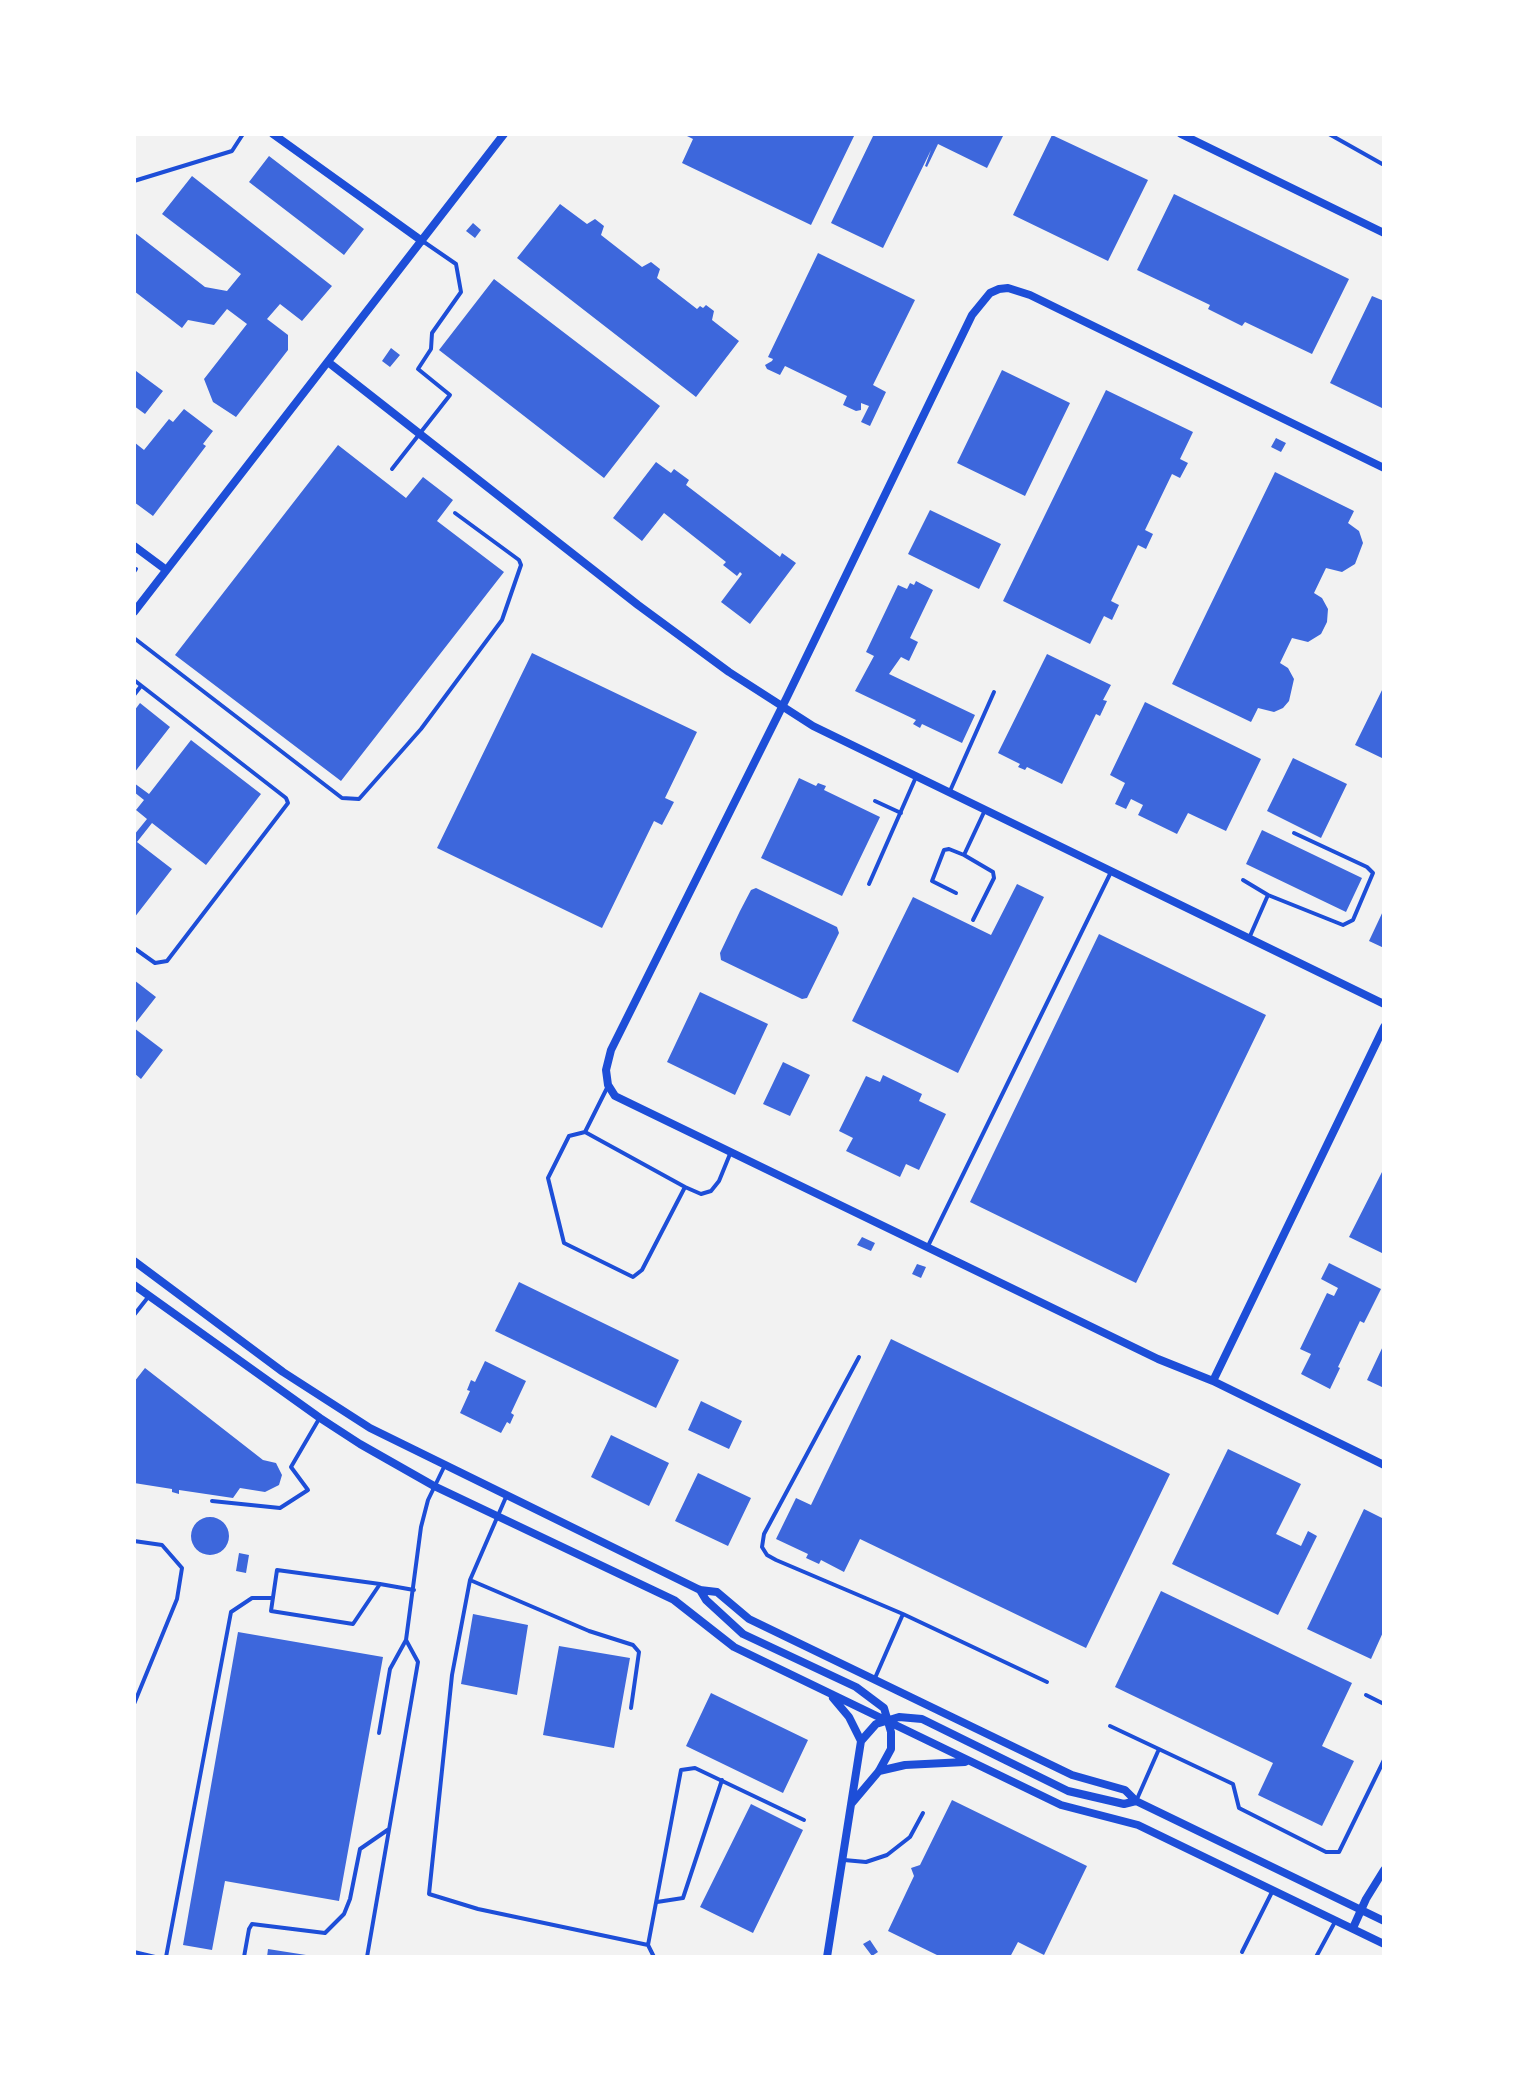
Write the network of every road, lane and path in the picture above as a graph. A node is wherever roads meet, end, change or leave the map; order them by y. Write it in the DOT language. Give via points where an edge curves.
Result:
graph roads {
  1 [pos="243,134"];
  2 [pos="273,134"];
  3 [pos="504,134"];
  4 [pos="1181,134"];
  5 [pos="1329,134"];
  6 [pos="1384,165"];
  7 [pos="134,181"];
  8 [pos="1384,233"];
  9 [pos="422,241"];
  10 [pos="328,362"];
  11 [pos="419,434"];
  12 [pos="1384,468"];
  13 [pos="392,469"];
  14 [pos="455,513"];
  15 [pos="134,546"];
  16 [pos="165,569"];
  17 [pos="134,612"];
  18 [pos="134,638"];
  19 [pos="134,680"];
  20 [pos="141,686"];
  21 [pos="994,692"];
  22 [pos="134,695"];
  23 [pos="782,706"];
  24 [pos="916,777"];
  25 [pos="949,793"];
  26 [pos="875,801"];
  27 [pos="985,810"];
  28 [pos="901,813"];
  29 [pos="1294,833"];
  30 [pos="964,855"];
  31 [pos="1111,872"];
  32 [pos="1243,880"];
  33 [pos="869,884"];
  34 [pos="956,893"];
  35 [pos="1268,895"];
  36 [pos="973,920"];
  37 [pos="1249,939"];
  38 [pos="134,948"];
  39 [pos="1384,1004"];
  40 [pos="1384,1027"];
  41 [pos="608,1085"];
  42 [pos="585,1132"];
  43 [pos="731,1152"];
  44 [pos="685,1187"];
  45 [pos="928,1246"];
  46 [pos="134,1261"];
  47 [pos="134,1285"];
  48 [pos="149,1296"];
  49 [pos="134,1315"];
  50 [pos="859,1357"];
  51 [pos="1213,1381"];
  52 [pos="320,1418"];
  53 [pos="445,1465"];
  54 [pos="1384,1465"];
  55 [pos="434,1486"];
  56 [pos="506,1497"];
  57 [pos="212,1501"];
  58 [pos="496,1516"];
  59 [pos="134,1541"];
  60 [pos="470,1580"];
  61 [pos="380,1584"];
  62 [pos="414,1590"];
  63 [pos="700,1590"];
  64 [pos="273,1598"];
  65 [pos="903,1614"];
  66 [pos="406,1640"];
  67 [pos="875,1678"];
  68 [pos="1047,1682"];
  69 [pos="830,1694"];
  70 [pos="1366,1695"];
  71 [pos="134,1704"];
  72 [pos="1384,1704"];
  73 [pos="631,1708"];
  74 [pos="888,1721"];
  75 [pos="1110,1726"];
  76 [pos="379,1733"];
  77 [pos="861,1741"];
  78 [pos="1159,1749"];
  79 [pos="1384,1760"];
  80 [pos="969,1762"];
  81 [pos="879,1771"];
  82 [pos="722,1780"];
  83 [pos="1136,1801"];
  84 [pos="850,1806"];
  85 [pos="923,1813"];
  86 [pos="804,1820"];
  87 [pos="389,1829"];
  88 [pos="841,1860"];
  89 [pos="1384,1870"];
  90 [pos="1273,1890"];
  91 [pos="657,1902"];
  92 [pos="1361,1910"];
  93 [pos="1336,1920"];
  94 [pos="1384,1921"];
  95 [pos="1353,1928"];
  96 [pos="1384,1944"];
  97 [pos="648,1945"];
  98 [pos="1242,1952"];
  99 [pos="134,1954"];
  100 [pos="155,1957"];
  101 [pos="166,1957"];
  102 [pos="244,1957"];
  103 [pos="367,1957"];
  104 [pos="654,1957"];
  105 [pos="827,1957"];
  106 [pos="1316,1957"];
  1 -- 7 [label="path" via="232,151"];
  2 -- 9 [label="street"];
  3 -- 9 [label="street"];
  4 -- 8 [label="street"];
  5 -- 6 [label="lane"];
  9 -- 10 [label="street"];
  9 -- 11 [label="lane" via="456,264 461,292 432,333 431,349 418,369 450,395"];
  10 -- 11 [label="street"];
  10 -- 16 [label="street"];
  11 -- 13 [label="lane"];
  11 -- 23 [label="street" via="638,605"];
  12 -- 23 [label="street" via="1030,295 996,290 972,315"];
  14 -- 18 [label="lane" via="521,565 502,620 421,729 359,799 342,798"];
  15 -- 16 [label="street"];
  16 -- 17 [label="street"];
  19 -- 20 [label="lane"];
  20 -- 22 [label="lane"];
  20 -- 38 [label="lane" via="288,803 167,961 155,963"];
  21 -- 25 [label="lane"];
  23 -- 24 [label="street"];
  23 -- 41 [label="street" via="611,1050"];
  24 -- 25 [label="street"];
  24 -- 28 [label="lane"];
  25 -- 27 [label="street"];
  26 -- 28 [label="lane"];
  27 -- 30 [label="lane"];
  27 -- 31 [label="street"];
  28 -- 33 [label="lane"];
  29 -- 35 [label="lane" via="1373,873 1353,920 1343,925"];
  30 -- 34 [label="lane" via="944,850 932,877"];
  30 -- 36 [label="lane" via="993,872 994,878"];
  31 -- 37 [label="street"];
  31 -- 45 [label="lane"];
  32 -- 35 [label="lane"];
  35 -- 37 [label="lane"];
  37 -- 39 [label="street"];
  40 -- 51 [label="street"];
  41 -- 42 [label="lane"];
  41 -- 43 [label="street" via="615,1096"];
  42 -- 44 [label="lane"];
  42 -- 44 [label="lane" via="569,1136 548,1178 564,1243 633,1277 642,1270"];
  43 -- 44 [label="lane" via="711,1191 701,1194"];
  43 -- 45 [label="street"];
  45 -- 51 [label="street"];
  46 -- 53 [label="street" via="283,1372 370,1428"];
  47 -- 48 [label="street"];
  48 -- 49 [label="lane"];
  48 -- 52 [label="street"];
  50 -- 65 [label="lane" via="764,1534 762,1547 776,1560"];
  51 -- 54 [label="street"];
  52 -- 55 [label="street"];
  52 -- 57 [label="lane" via="291,1467 308,1490 280,1508"];
  53 -- 55 [label="lane"];
  53 -- 56 [label="street"];
  55 -- 58 [label="street"];
  55 -- 62 [label="lane" via="421,1527"];
  56 -- 58 [label="lane"];
  56 -- 63 [label="street"];
  58 -- 60 [label="lane"];
  58 -- 69 [label="street" via="674,1600 734,1647"];
  59 -- 71 [label="path" via="162,1545 182,1568 177,1599"];
  60 -- 73 [label="lane" via="633,1645 639,1652"];
  60 -- 97 [label="lane" via="452,1675 429,1894"];
  61 -- 62 [label="lane"];
  61 -- 64 [label="lane" via="277,1570"];
  61 -- 64 [label="lane" via="353,1624 271,1611"];
  62 -- 66 [label="lane"];
  63 -- 67 [label="street" via="717,1592 749,1619"];
  63 -- 74 [label="street" via="743,1634 856,1687 884,1708"];
  64 -- 101 [label="lane" via="252,1598 231,1612"];
  65 -- 67 [label="lane"];
  65 -- 68 [label="lane"];
  66 -- 76 [label="lane" via="390,1669"];
  66 -- 87 [label="lane" via="418,1662"];
  67 -- 83 [label="street" via="1072,1775 1125,1790"];
  69 -- 74 [label="street"];
  69 -- 77 [label="street"];
  70 -- 72 [label="lane"];
  74 -- 77 [label="street" via="876,1724"];
  74 -- 80 [label="street"];
  74 -- 81 [label="street" via="891,1749"];
  74 -- 83 [label="street" via="922,1719 1068,1791 1124,1804"];
  75 -- 78 [label="lane"];
  77 -- 84 [label="street"];
  78 -- 79 [label="lane" via="1233,1784 1239,1808 1326,1852 1339,1852"];
  78 -- 83 [label="lane"];
  80 -- 81 [label="street"];
  80 -- 90 [label="street" via="1061,1805 1138,1825"];
  81 -- 84 [label="street"];
  82 -- 86 [label="lane"];
  82 -- 91 [label="lane" via="683,1898"];
  82 -- 91 [label="lane" via="695,1768 681,1770"];
  83 -- 92 [label="street"];
  84 -- 88 [label="street"];
  85 -- 88 [label="lane" via="910,1837 887,1855 866,1862"];
  87 -- 102 [label="lane" via="360,1849 344,1914 325,1933 258,1922 249,1929"];
  87 -- 103 [label="lane"];
  88 -- 105 [label="street"];
  89 -- 92 [label="street"];
  90 -- 93 [label="street"];
  90 -- 98 [label="lane"];
  91 -- 97 [label="lane"];
  92 -- 94 [label="street"];
  92 -- 95 [label="street"];
  93 -- 95 [label="street"];
  93 -- 106 [label="lane"];
  95 -- 96 [label="street"];
  97 -- 104 [label="lane"];
  99 -- 100 [label="lane"];
}
